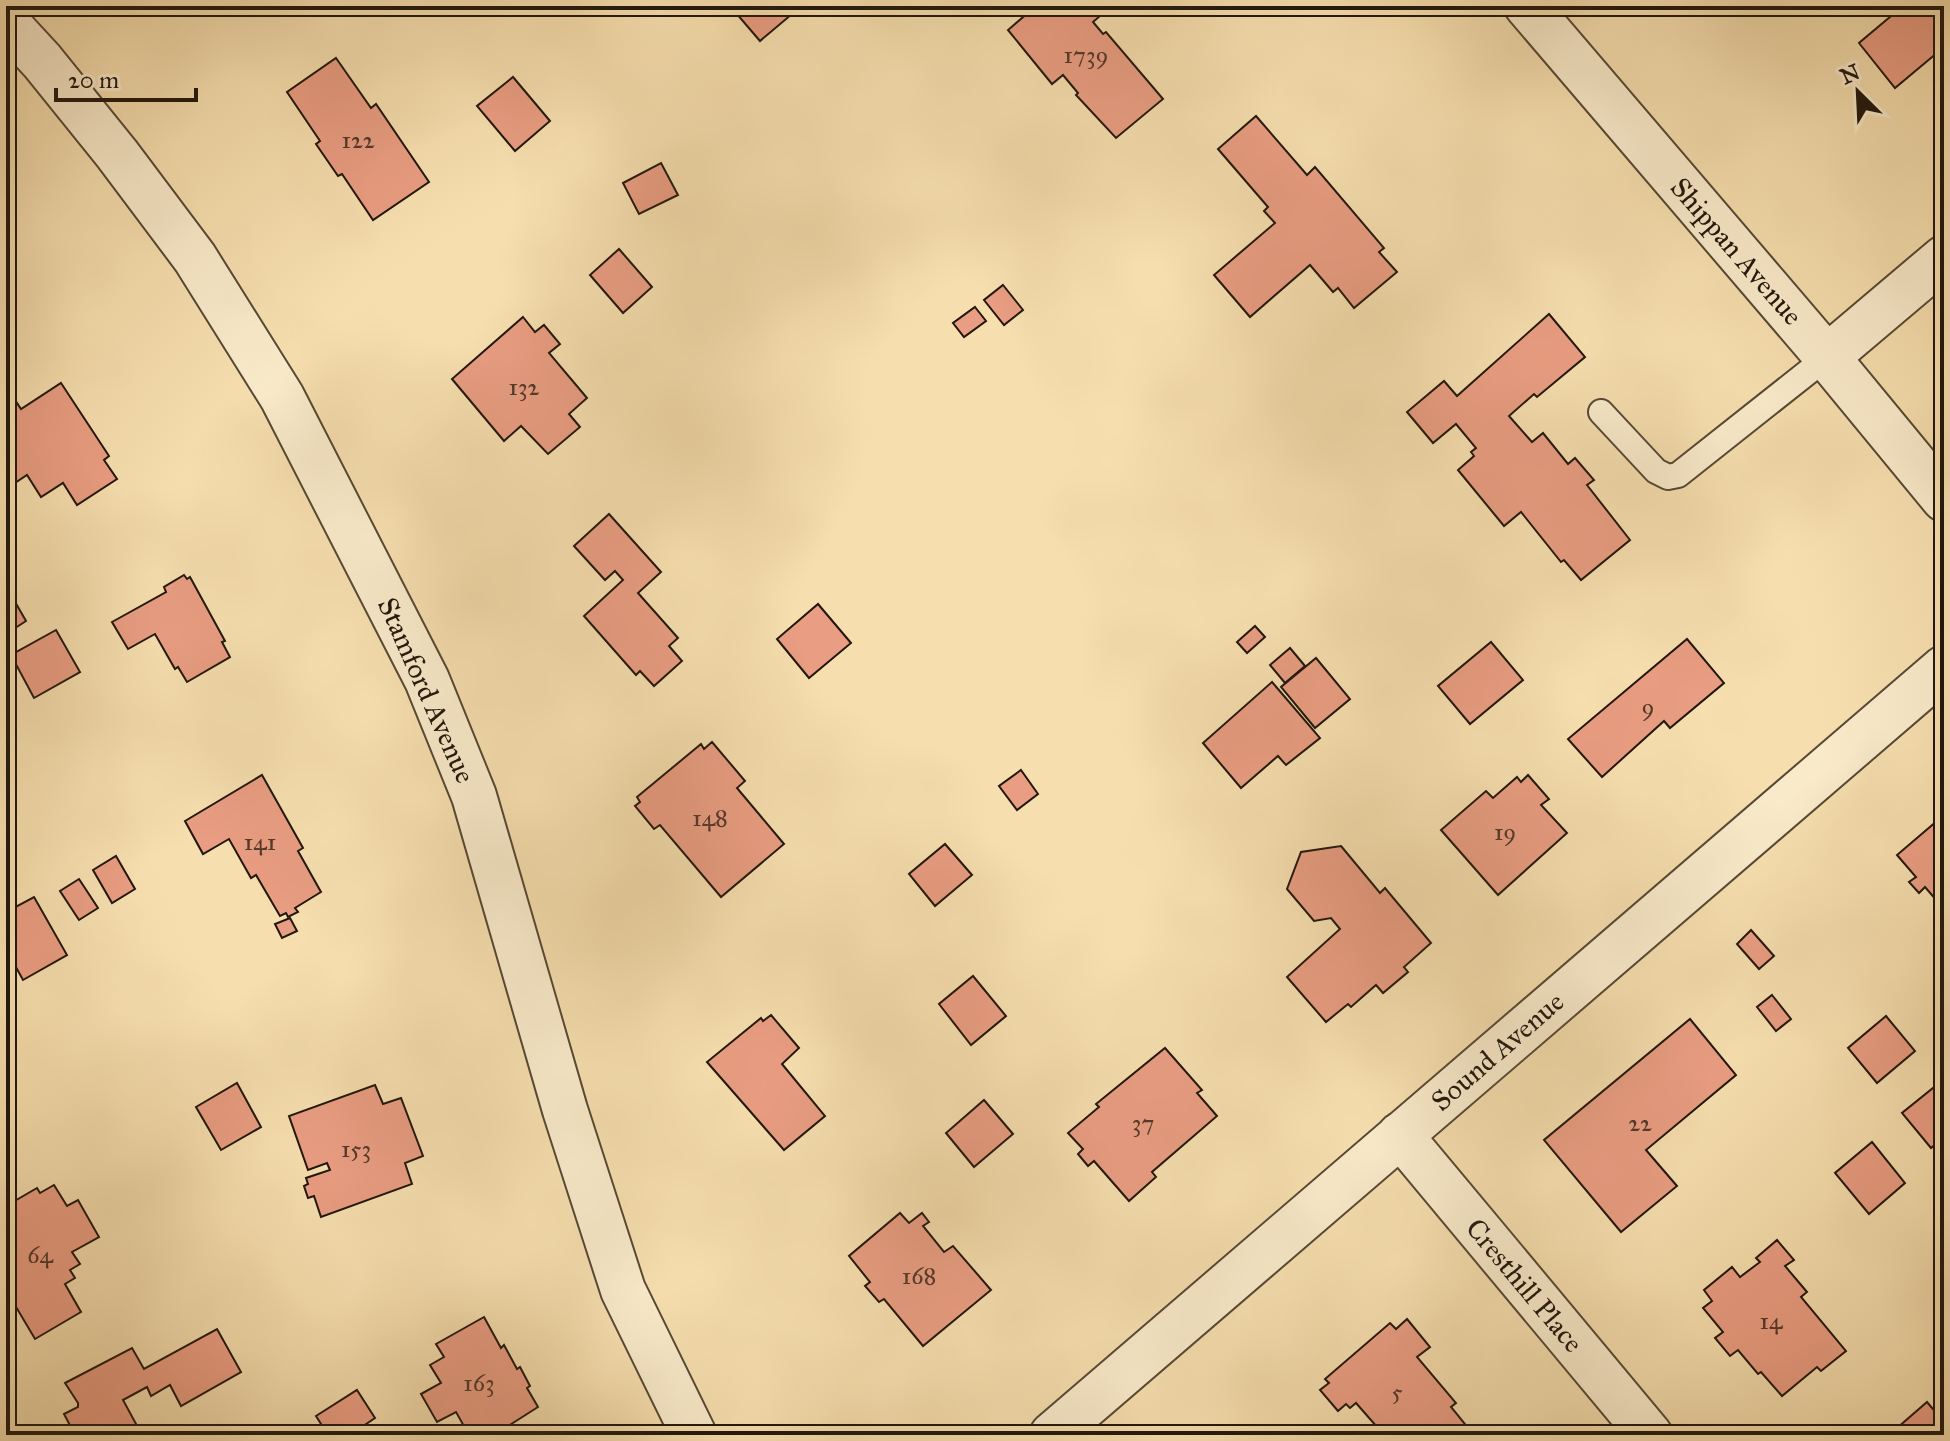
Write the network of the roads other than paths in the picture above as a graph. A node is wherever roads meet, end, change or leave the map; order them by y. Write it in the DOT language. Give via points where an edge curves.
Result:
graph roads {
  1 [pos="1527,6"];
  2 [pos="6,22"];
  3 [pos="1944,258"];
  4 [pos="1827,357"];
  5 [pos="1601,412"];
  6 [pos="1944,499"];
  7 [pos="1944,668"];
  8 [pos="1400,1135"];
  9 [pos="694,1435"];
  10 [pos="1052,1435"];
  11 [pos="1650,1435"];
  1 -- 4 [label="street, Shippan Avenue"];
  2 -- 9 [label="street, Stamford Avenue" via="117,154 195,258 282,397 427,680 474,796 623,1290"];
  3 -- 4 [label="street"];
  4 -- 5 [label="lane" via="1678,475 1656,471"];
  4 -- 6 [label="street, Shippan Avenue"];
  7 -- 8 [label="street, Sound Avenue"];
  8 -- 10 [label="street, Sound Avenue"];
  8 -- 11 [label="street, Cresthill Place"];
}
